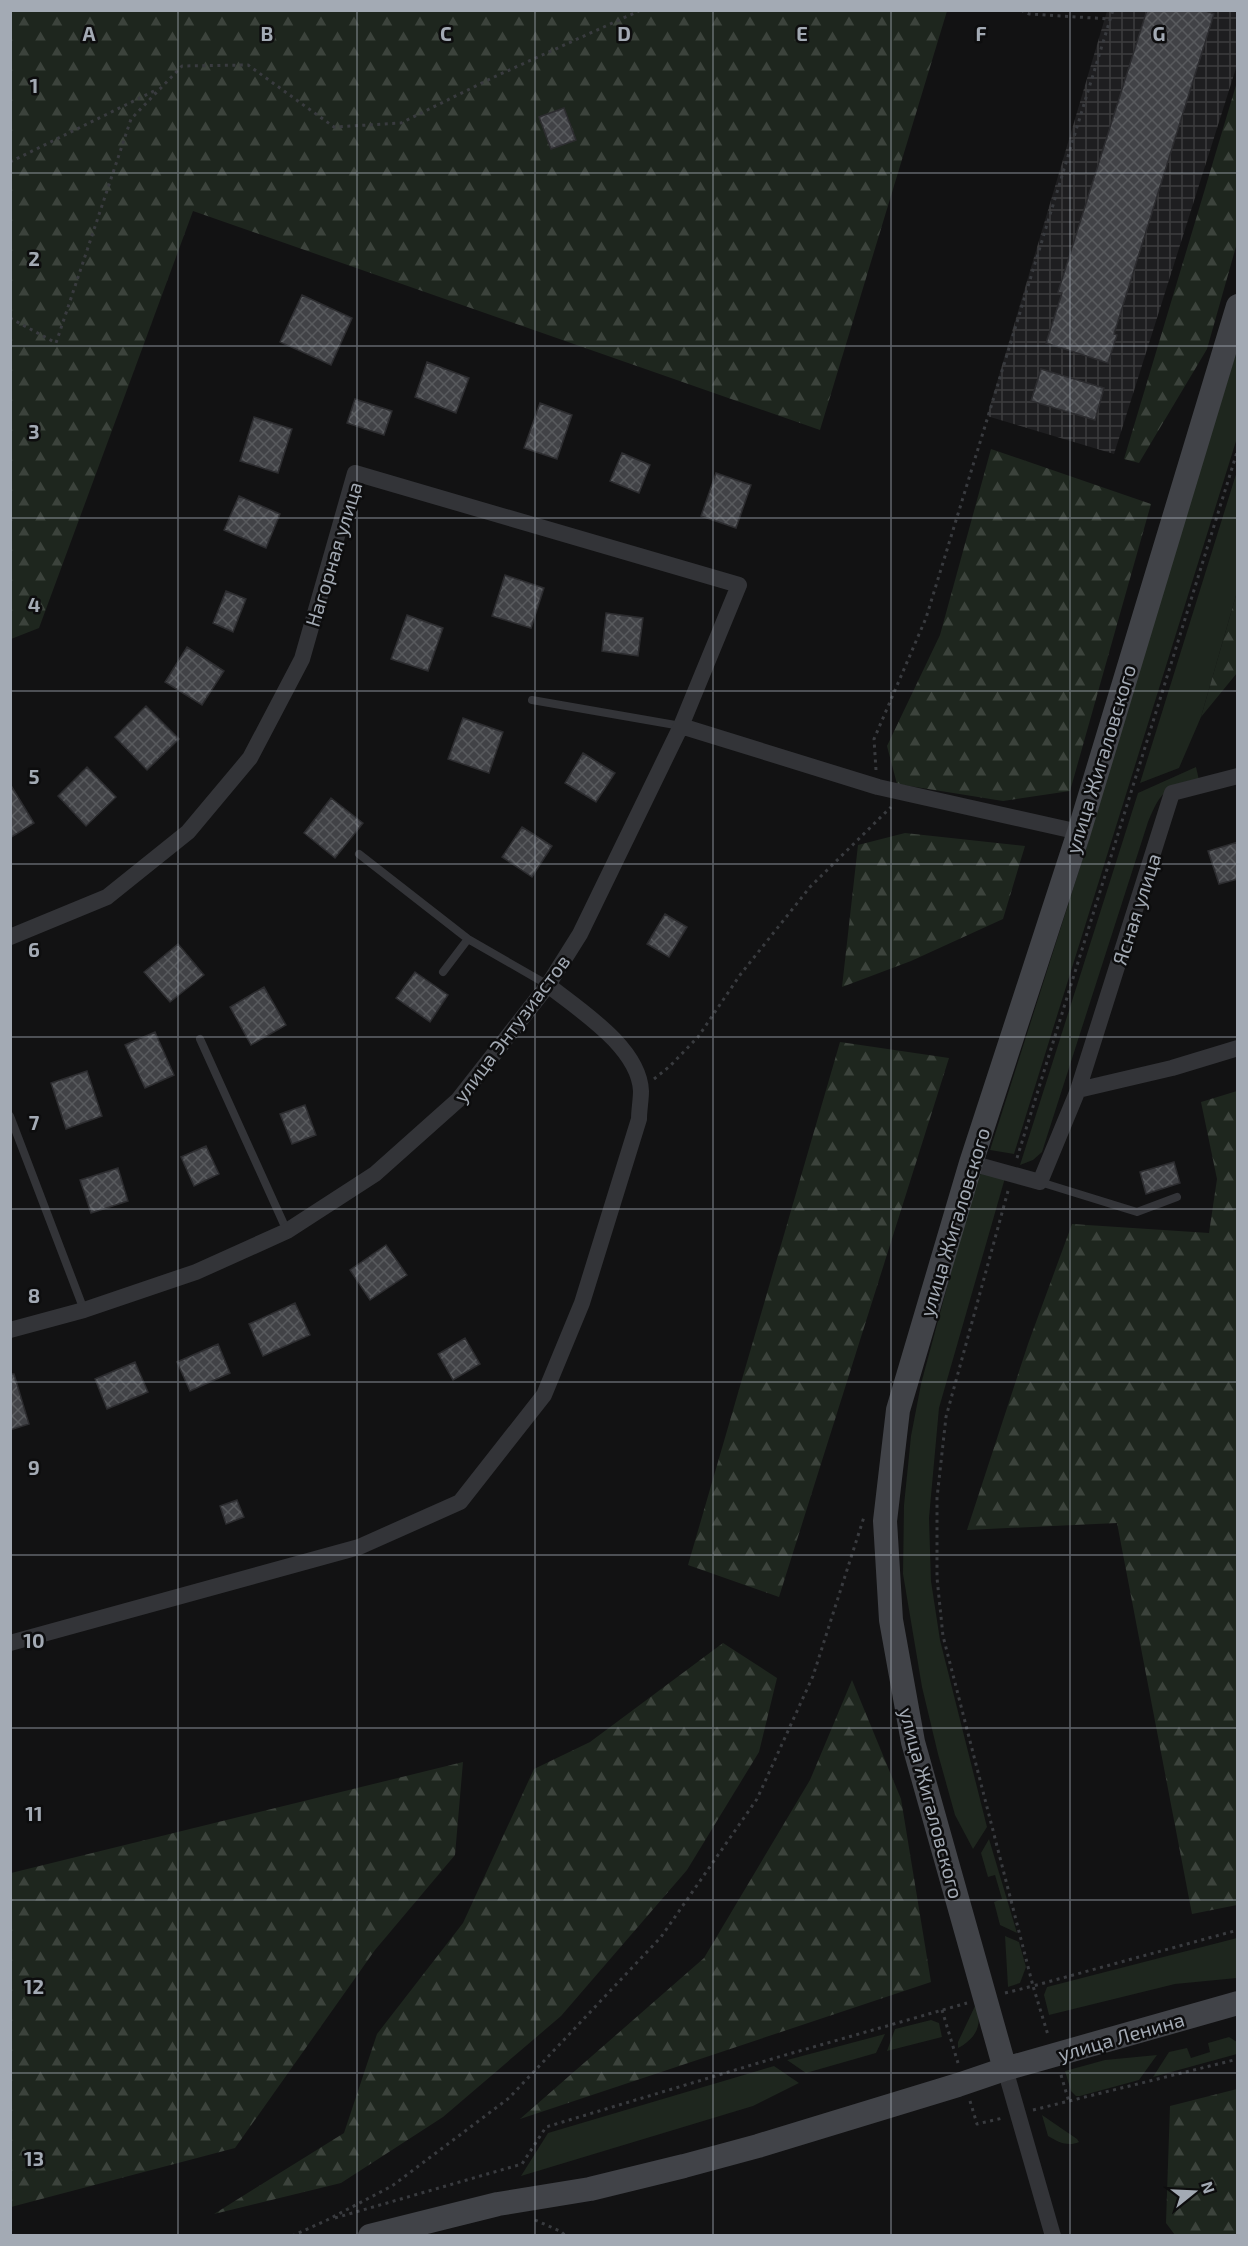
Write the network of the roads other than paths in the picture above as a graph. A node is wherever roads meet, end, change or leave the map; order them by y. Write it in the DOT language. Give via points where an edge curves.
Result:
graph roads {
  1 [pos="1238,306"];
  2 [pos="532,700"];
  3 [pos="681,726"];
  4 [pos="1238,776"];
  5 [pos="1079,831"];
  6 [pos="359,854"];
  7 [pos="10,937"];
  8 [pos="468,939"];
  9 [pos="443,972"];
  10 [pos="548,985"];
  11 [pos="200,1039"];
  12 [pos="1238,1048"];
  13 [pos="1078,1090"];
  14 [pos="10,1116"];
  15 [pos="971,1163"];
  16 [pos="1040,1182"];
  17 [pos="1177,1197"];
  18 [pos="287,1231"];
  19 [pos="84,1310"];
  20 [pos="10,1330"];
  21 [pos="10,1642"];
  22 [pos="1238,2003"];
  23 [pos="1005,2069"];
  24 [pos="370,2235"];
  25 [pos="1053,2235"];
  1 -- 5 [label="main road, улица Жигаловского"];
  2 -- 3 [label="lane"];
  3 -- 5 [label="street" via="878,787"];
  3 -- 7 [label="street, Нагорная улица" via="739,585 355,473 302,659 250,758 188,832 106,897"];
  3 -- 10 [label="street, улица Энтузиастов" via="580,934"];
  4 -- 13 [label="street, Ясная улица" via="1172,793"];
  5 -- 15 [label="main road, улица Жигаловского"];
  6 -- 8 [label="lane"];
  8 -- 9 [label="lane"];
  8 -- 10 [label="lane"];
  10 -- 18 [label="street, улица Энтузиастов" via="458,1100 375,1174"];
  10 -- 21 [label="street" via="614,1038 631,1060 641,1089 639,1119 585,1293 544,1395 460,1502 359,1547"];
  11 -- 18 [label="lane"];
  12 -- 13 [label="street"];
  13 -- 16 [label="street, Ясная улица"];
  14 -- 19 [label="lane"];
  15 -- 16 [label="street"];
  15 -- 23 [label="main road, улица Жигаловского" via="898,1410 885,1521 891,1620 913,1742"];
  16 -- 17 [label="lane" via="1137,1212"];
  18 -- 19 [label="street, улица Энтузиастов" via="196,1272"];
  19 -- 20 [label="street, улица Энтузиастов"];
  22 -- 23 [label="main road, улица Ленина"];
  23 -- 24 [label="main road, улица Ленина" via="684,2166"];
  23 -- 25 [label="street, улица Жигаловского"];
}
